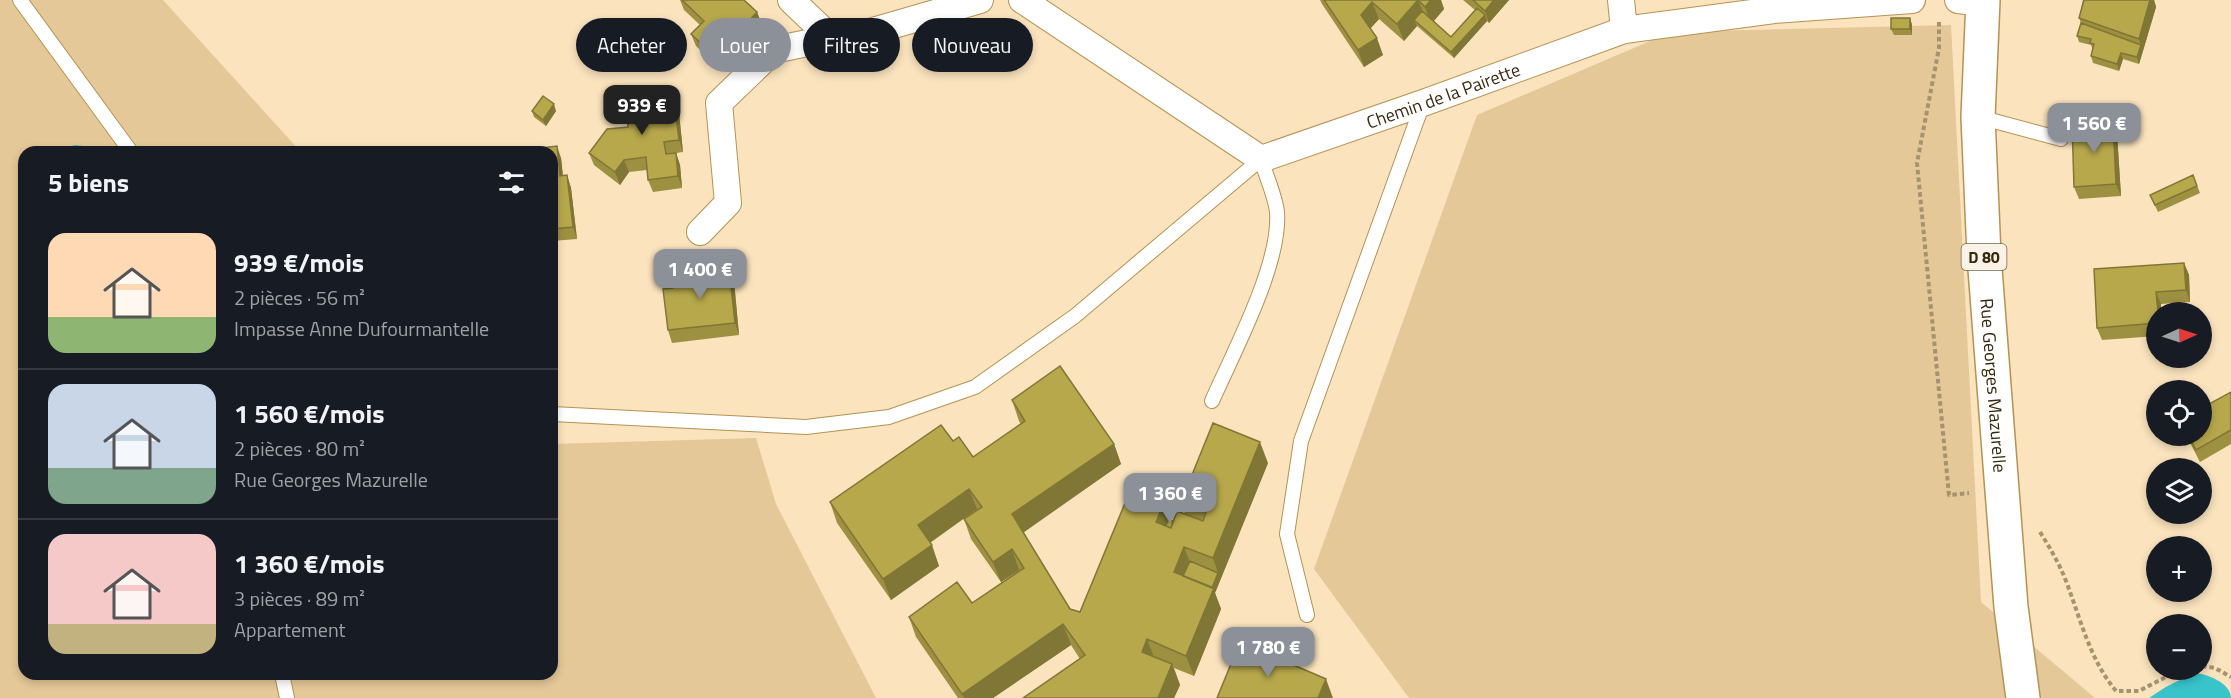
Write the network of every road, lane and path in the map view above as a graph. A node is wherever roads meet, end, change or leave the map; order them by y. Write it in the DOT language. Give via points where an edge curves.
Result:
graph roads {
  1 [pos="20,0"];
  2 [pos="791,0"];
  3 [pos="980,0"];
  4 [pos="1022,0"];
  5 [pos="1621,0"];
  6 [pos="1912,0"];
  7 [pos="1975,1"];
  8 [pos="810,18"];
  9 [pos="1940,19"];
  10 [pos="900,23"];
  11 [pos="1624,30"];
  12 [pos="803,44"];
  13 [pos="1423,103"];
  14 [pos="1978,117"];
  15 [pos="2061,139"];
  16 [pos="127,146"];
  17 [pos="1261,159"];
  18 [pos="700,232"];
  19 [pos="1212,401"];
  20 [pos="558,414"];
  21 [pos="2003,500"];
  22 [pos="1307,615"];
  23 [pos="2212,668"];
  24 [pos="2231,677"];
  25 [pos="283,680"];
  26 [pos="2160,680"];
  27 [pos="287,698"];
  28 [pos="2023,698"];
  1 -- 16 [label="lane"];
  2 -- 8 [label="street"];
  3 -- 10 [label="street"];
  4 -- 17 [label="street"];
  5 -- 11 [label="street"];
  6 -- 11 [label="street, Chemin de la Pairette" via="1774,10"];
  7 -- 14 [label="main road, Rue Georges Mazurelle / D 80"];
  9 -- 21 [label="path" via="1917,162 1949,495"];
  11 -- 13 [label="street, Chemin de la Pairette"];
  12 -- 18 [label="street" via="774,50 719,103 728,203"];
  13 -- 17 [label="street, Chemin de la Pairette"];
  13 -- 22 [label="lane" via="1301,441 1287,534"];
  14 -- 15 [label="lane"];
  14 -- 21 [label="main road, Rue Georges Mazurelle / D 80" via="1984,256"];
  17 -- 19 [label="lane" via="1277,209 1277,235 1263,285"];
  17 -- 20 [label="lane" via="1075,316 975,387 889,417 806,427"];
  21 -- 26 [label="path" via="2039,530 2054,554 2082,630 2098,665 2116,691 2139,691"];
  21 -- 28 [label="main road, Rue Georges Mazurelle / D 80"];
  23 -- 24 [label="path"];
  25 -- 27 [label="lane"];
}
